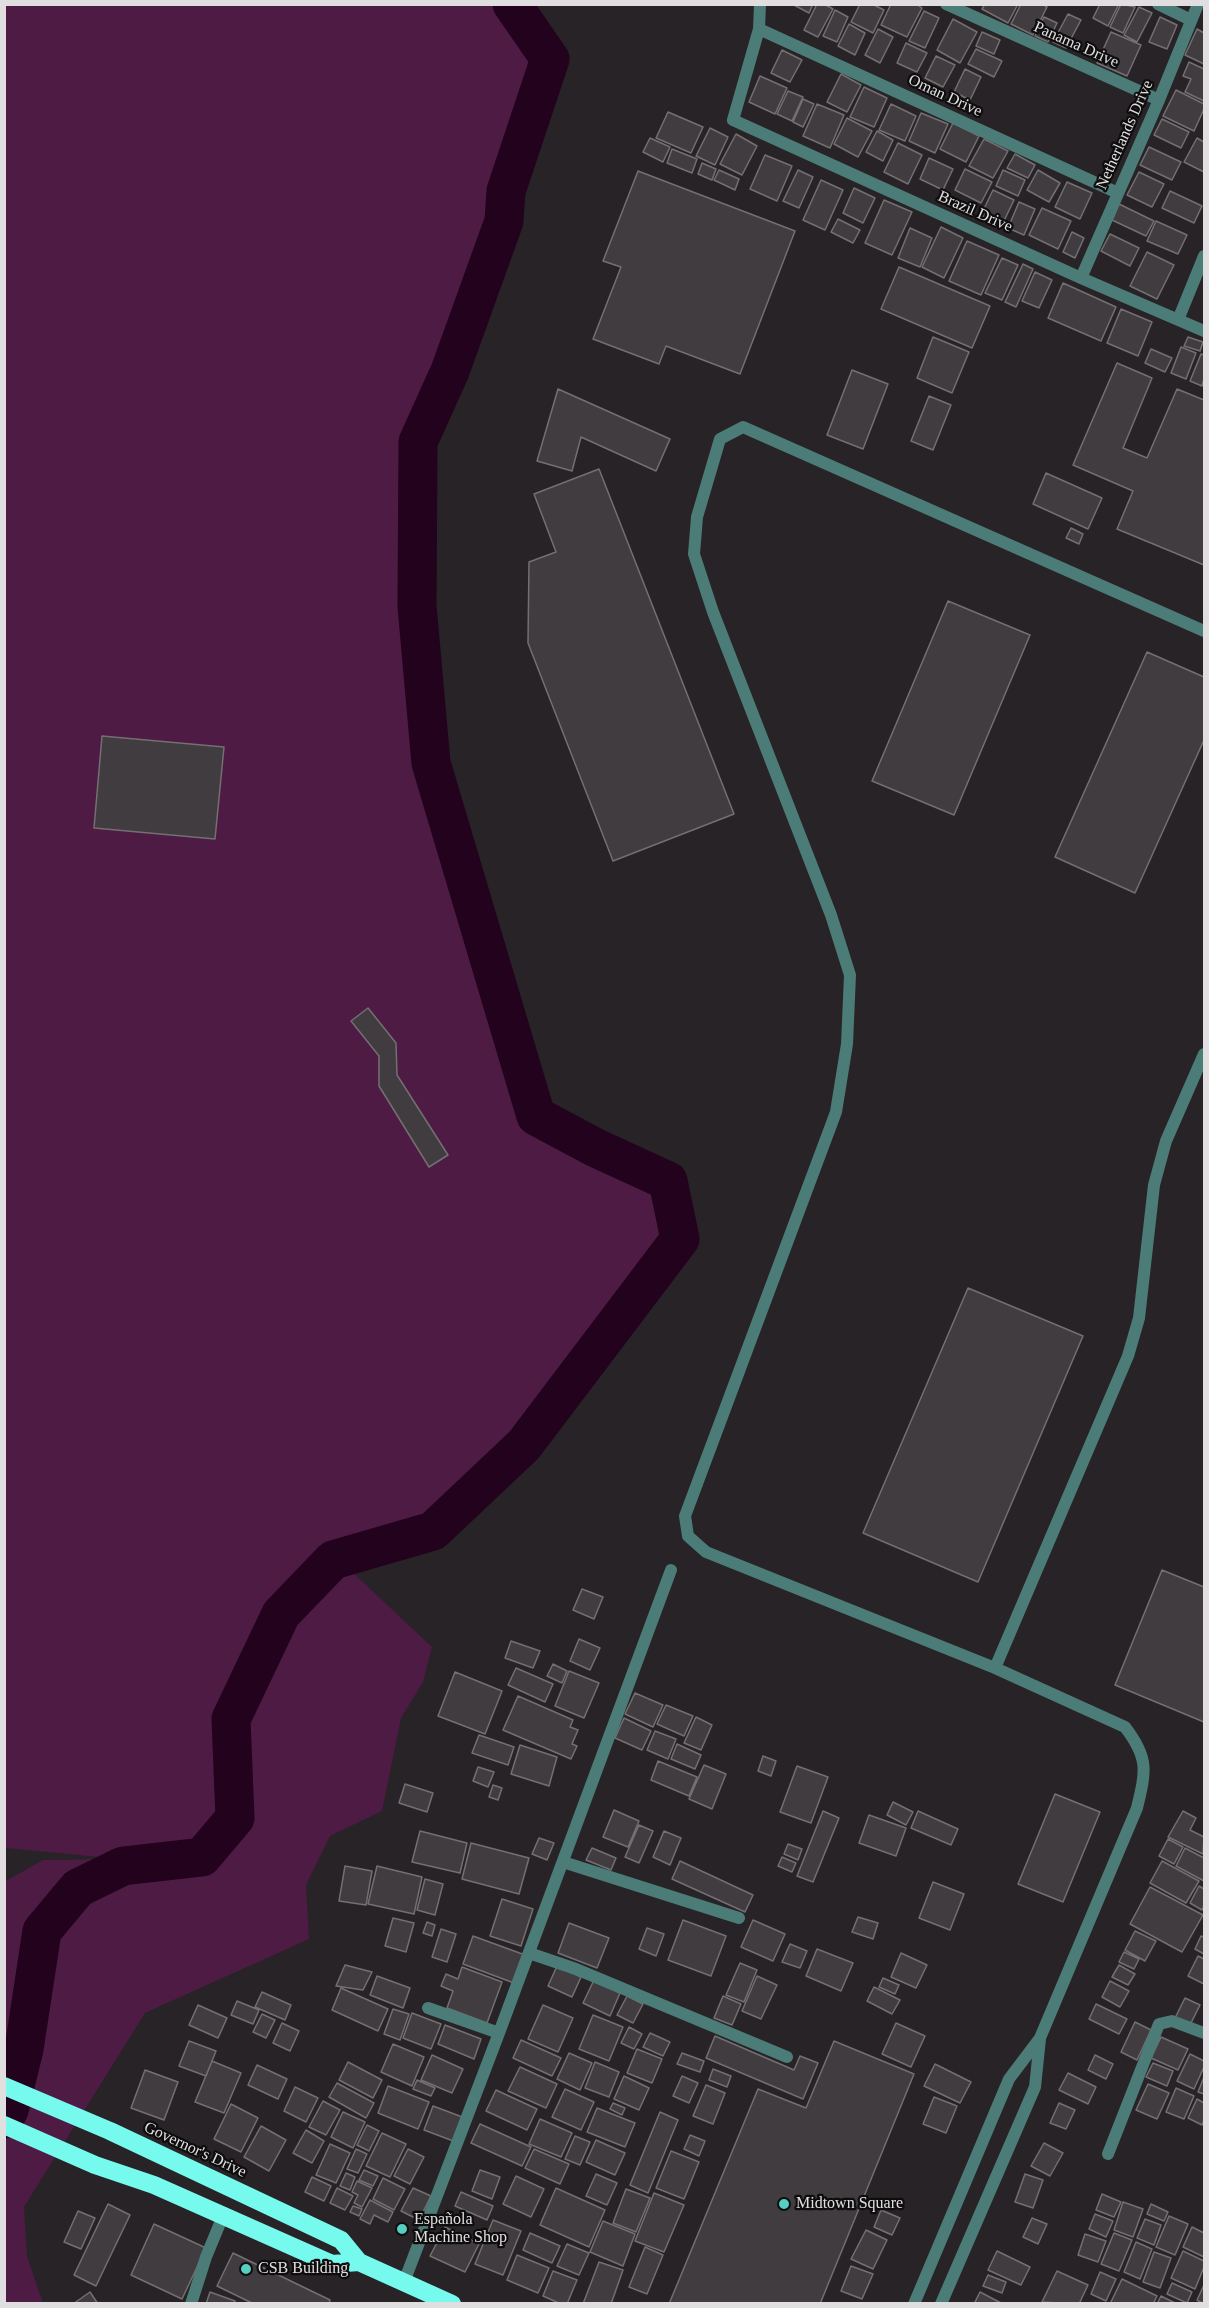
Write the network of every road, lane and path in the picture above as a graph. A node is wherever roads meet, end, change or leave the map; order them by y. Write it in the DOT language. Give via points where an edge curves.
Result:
graph roads {
  1 [pos="760,4"];
  2 [pos="946,4"];
  3 [pos="1158,4"];
  4 [pos="1198,4"];
  5 [pos="1191,20"];
  6 [pos="759,28"];
  7 [pos="1159,100"];
  8 [pos="1118,193"];
  9 [pos="1204,256"];
  10 [pos="1081,278"];
  11 [pos="1178,320"];
  12 [pos="1204,331"];
  13 [pos="1204,631"];
  14 [pos="1204,1054"];
  15 [pos="671,1570"];
  16 [pos="995,1668"];
  17 [pos="562,1862"];
  18 [pos="739,1918"];
  19 [pos="529,1953"];
  20 [pos="428,2008"];
  21 [pos="499,2033"];
  22 [pos="1204,2033"];
  23 [pos="1041,2038"];
  24 [pos="787,2056"];
  25 [pos="4,2086"];
  26 [pos="4,2125"];
  27 [pos="1108,2154"];
  28 [pos="224,2216"];
  29 [pos="359,2262"];
  30 [pos="404,2282"];
  31 [pos="191,2304"];
  32 [pos="452,2304"];
  33 [pos="914,2304"];
  34 [pos="941,2304"];
  1 -- 6 [label="street"];
  2 -- 7 [label="street, Panama Drive"];
  3 -- 5 [label="street"];
  4 -- 5 [label="street, Netherlands Drive"];
  5 -- 7 [label="street, Netherlands Drive"];
  6 -- 8 [label="street, Oman Drive"];
  6 -- 10 [label="street, Brazil Drive" via="733,120"];
  7 -- 8 [label="street, Netherlands Drive"];
  8 -- 10 [label="street, Netherlands Drive"];
  9 -- 11 [label="street"];
  10 -- 11 [label="street, Brazil Drive"];
  11 -- 12 [label="street, Brazil Drive"];
  13 -- 16 [label="street" via="743,427 720,440 697,517 694,554 831,915 850,975 848,1044 836,1112 685,1516 688,1536 706,1552"];
  14 -- 16 [label="street" via="1166,1141 1154,1185 1138,1317 1128,1356"];
  15 -- 17 [label="street"];
  16 -- 23 [label="street" via="1125,1727 1139,1745 1144,1764 1137,1808"];
  17 -- 18 [label="street"];
  17 -- 19 [label="street"];
  19 -- 21 [label="street"];
  19 -- 24 [label="street"];
  20 -- 21 [label="street"];
  21 -- 30 [label="street"];
  22 -- 27 [label="street" via="1172,2021 1160,2024"];
  23 -- 33 [label="street" via="1009,2079"];
  23 -- 34 [label="street" via="1035,2087"];
  25 -- 29 [label="highway, Governor's Drive" via="110,2131 341,2240"];
  26 -- 28 [label="highway, Governor's Drive"];
  28 -- 29 [label="highway, Governor's Drive" via="332,2264"];
  28 -- 31 [label="street"];
  29 -- 30 [label="highway, Governor's Drive"];
  30 -- 32 [label="highway, Governor's Drive"];
}
